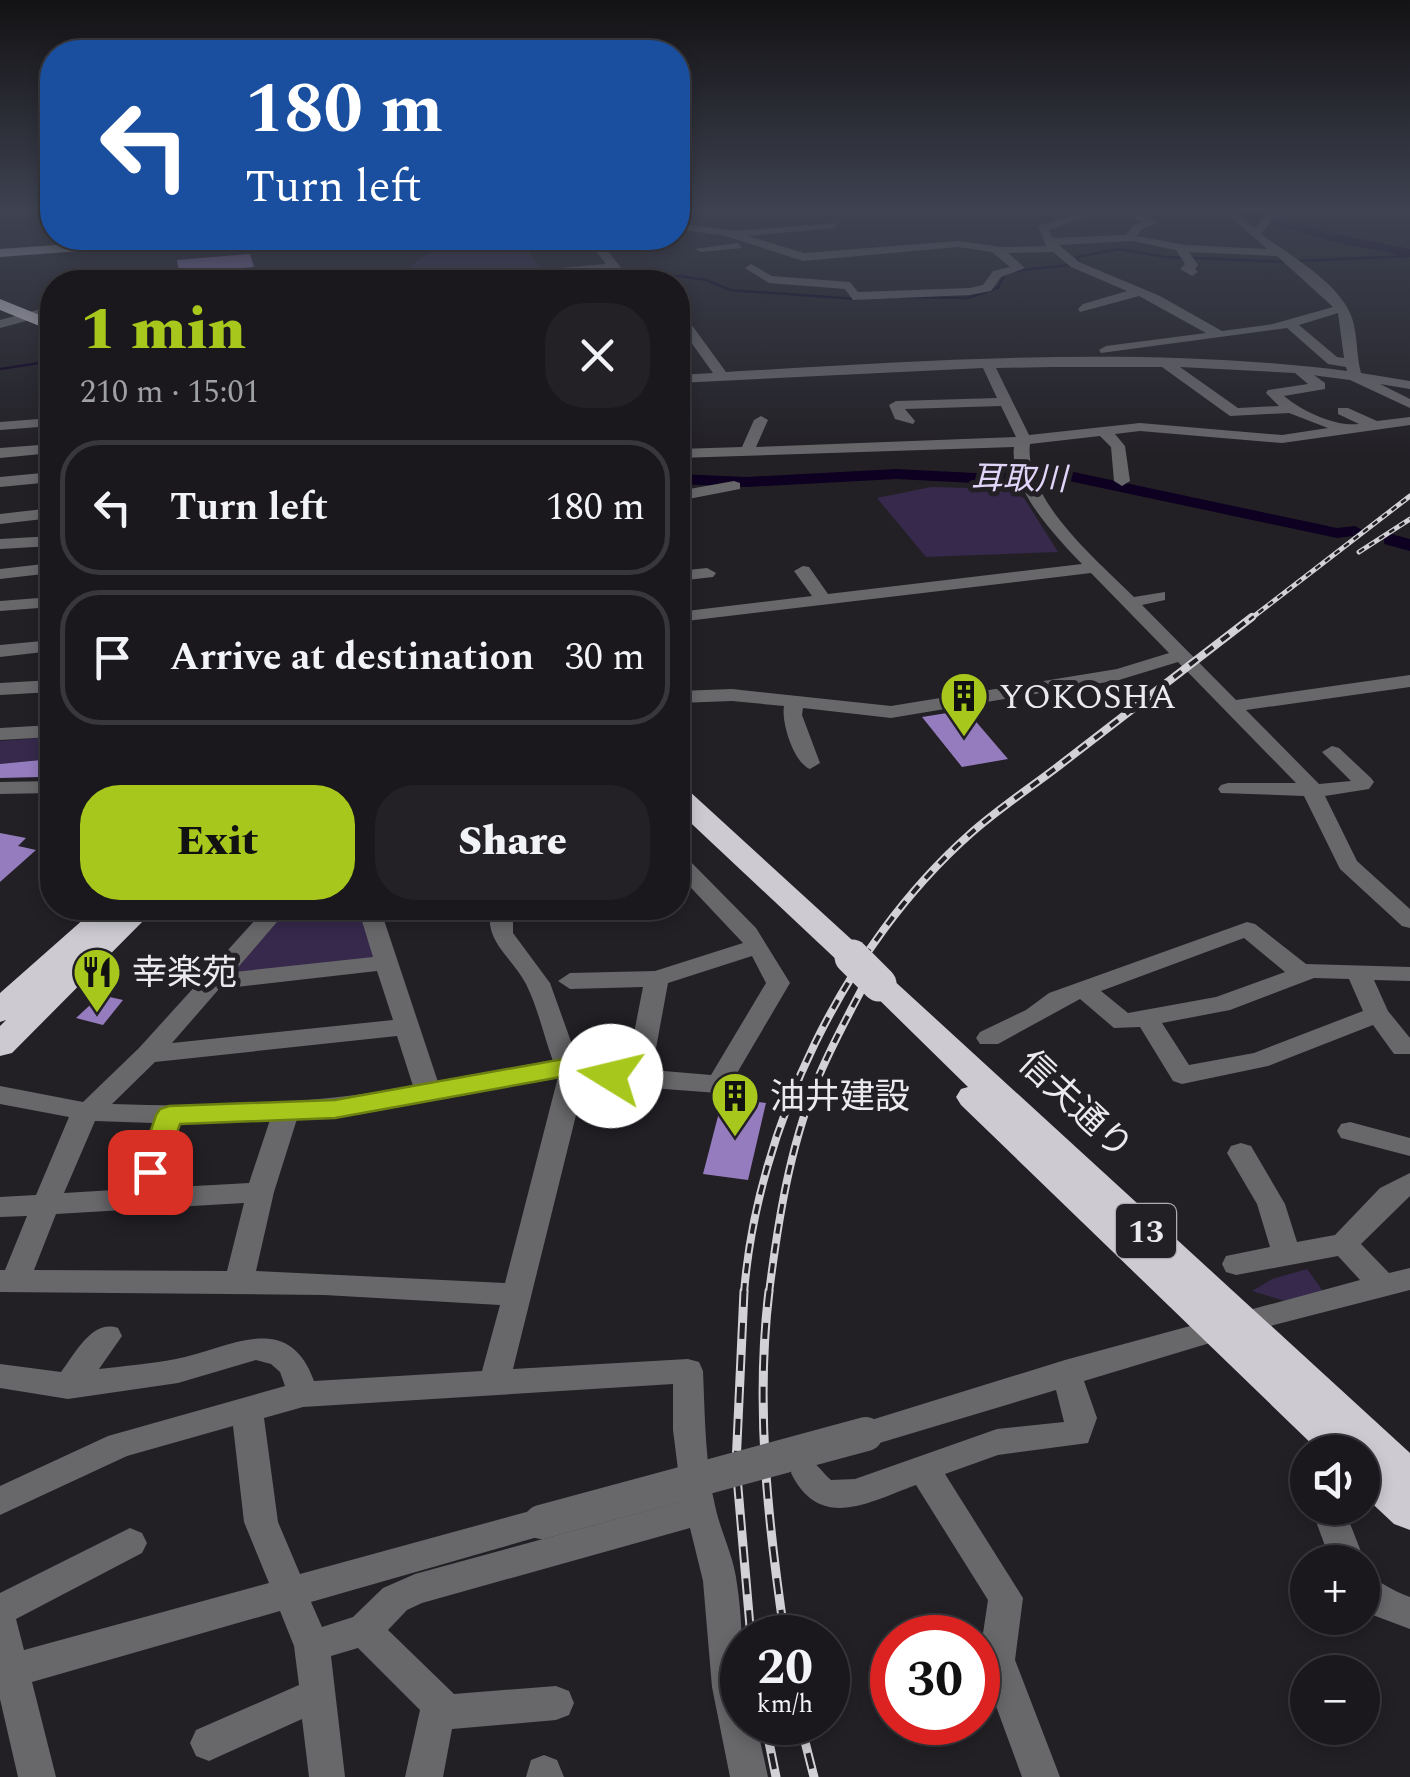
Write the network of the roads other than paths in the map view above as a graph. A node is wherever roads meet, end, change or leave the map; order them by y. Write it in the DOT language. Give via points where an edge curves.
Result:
graph roads {
  1 [pos="853,291"];
  2 [pos="972,291"];
  3 [pos="1322,291"];
  4 [pos="1140,292"];
  5 [pos="0,301"];
  6 [pos="1084,308"];
  7 [pos="1342,308"];
  8 [pos="40,314"];
  9 [pos="40,317"];
  10 [pos="0,324"];
  11 [pos="1290,324"];
  12 [pos="690,332"];
  13 [pos="1218,334"];
  14 [pos="1163,361"];
  15 [pos="1028,363"];
  16 [pos="988,364"];
  17 [pos="1299,368"];
  18 [pos="1352,369"];
  19 [pos="722,376"];
  20 [pos="690,379"];
  21 [pos="1410,386"];
  22 [pos="1005,402"];
  23 [pos="1410,404"];
  24 [pos="1291,409"];
  25 [pos="1343,411"];
  26 [pos="761,420"];
  27 [pos="908,421"];
  28 [pos="1410,422"];
  29 [pos="40,423"];
  30 [pos="0,426"];
  31 [pos="1376,426"];
  32 [pos="969,427"];
  33 [pos="873,430"];
  34 [pos="1103,430"];
  35 [pos="1346,430"];
  36 [pos="40,435"];
  37 [pos="1023,441"];
  38 [pos="978,444"];
  39 [pos="858,448"];
  40 [pos="33,450"];
  41 [pos="40,450"];
  42 [pos="751,452"];
  43 [pos="0,453"];
  44 [pos="690,454"];
  45 [pos="40,478"];
  46 [pos="1122,481"];
  47 [pos="0,482"];
  48 [pos="734,486"];
  49 [pos="690,494"];
  50 [pos="40,514"];
  51 [pos="0,519"];
  52 [pos="40,542"];
  53 [pos="0,544"];
  54 [pos="1096,567"];
  55 [pos="40,569"];
  56 [pos="803,571"];
  57 [pos="707,573"];
  58 [pos="0,574"];
  59 [pos="690,575"];
  60 [pos="1159,596"];
  61 [pos="823,600"];
  62 [pos="40,603"];
  63 [pos="0,606"];
  64 [pos="1139,608"];
  65 [pos="690,616"];
  66 [pos="40,636"];
  67 [pos="0,639"];
  68 [pos="40,647"];
  69 [pos="0,651"];
  70 [pos="1182,655"];
  71 [pos="1410,680"];
  72 [pos="40,687"];
  73 [pos="0,689"];
  74 [pos="690,697"];
  75 [pos="794,702"];
  76 [pos="1233,706"];
  77 [pos="40,731"];
  78 [pos="0,734"];
  79 [pos="1332,752"];
  80 [pos="810,763"];
  81 [pos="40,787"];
  82 [pos="0,788"];
  83 [pos="1228,789"];
  84 [pos="1312,790"];
  85 [pos="690,808"];
  86 [pos="690,827"];
  87 [pos="690,875"];
  88 [pos="101,920"];
  89 [pos="130,920"];
  90 [pos="267,920"];
  91 [pos="373,920"];
  92 [pos="500,920"];
  93 [pos="1410,922"];
  94 [pos="756,946"];
  95 [pos="386,963"];
  96 [pos="848,964"];
  97 [pos="1358,972"];
  98 [pos="1303,974"];
  99 [pos="1410,974"];
  100 [pos="656,979"];
  101 [pos="570,981"];
  102 [pos="212,982"];
  103 [pos="1082,989"];
  104 [pos="0,1011"];
  105 [pos="1377,1014"];
  106 [pos="1147,1018"];
  107 [pos="405,1027"];
  108 [pos="990,1038"];
  109 [pos="0,1045"];
  110 [pos="148,1054"];
  111 [pos="1399,1054"];
  112 [pos="569,1067"];
  113 [pos="638,1078"];
  114 [pos="428,1092"];
  115 [pos="0,1095"];
  116 [pos="287,1110"];
  117 [pos="90,1112"];
  118 [pos="169,1115"];
  119 [pos="1350,1130"];
  120 [pos="1410,1146"];
  121 [pos="1241,1153"];
  122 [pos="1410,1183"];
  123 [pos="260,1192"];
  124 [pos="141,1200"];
  125 [pos="46,1206"];
  126 [pos="0,1207"];
  127 [pos="1344,1244"];
  128 [pos="1286,1252"];
  129 [pos="1236,1264"];
  130 [pos="7,1282"];
  131 [pos="239,1282"];
  132 [pos="1402,1282"];
  133 [pos="518,1296"];
  134 [pos="1230,1325"];
  135 [pos="107,1336"];
  136 [pos="1065,1372"];
  137 [pos="0,1376"];
  138 [pos="495,1380"];
  139 [pos="68,1386"];
  140 [pos="303,1394"];
  141 [pos="247,1410"];
  142 [pos="1332,1435"];
  143 [pos="924,1468"];
  144 [pos="807,1473"];
  145 [pos="1410,1480"];
  146 [pos="1380,1483"];
  147 [pos="0,1501"];
  148 [pos="700,1511"];
  149 [pos="1410,1511"];
  150 [pos="130,1544"];
  151 [pos="292,1593"];
  152 [pos="1380,1602"];
  153 [pos="0,1610"];
  154 [pos="1410,1613"];
  155 [pos="0,1623"];
  156 [pos="364,1630"];
  157 [pos="312,1646"];
  158 [pos="6,1672"];
  159 [pos="318,1694"];
  160 [pos="556,1703"];
  161 [pos="440,1705"];
  162 [pos="209,1743"];
  163 [pos="327,1775"];
  164 [pos="37,1777"];
  165 [pos="424,1777"];
  166 [pos="749,1777"];
  167 [pos="1042,1777"];
  1 -- 2 [label="street" via="853,296 938,298"];
  3 -- 7 [label="street"];
  4 -- 6 [label="street"];
  4 -- 13 [label="street"];
  5 -- 8 [label="highway"];
  7 -- 11 [label="street"];
  7 -- 18 [label="street"];
  9 -- 10 [label="street"];
  11 -- 13 [label="street"];
  11 -- 18 [label="street"];
  12 -- 19 [label="street"];
  13 -- 15 [label="street"];
  14 -- 15 [label="street"];
  14 -- 17 [label="street"];
  14 -- 24 [label="street" via="1235,412"];
  15 -- 16 [label="street"];
  16 -- 19 [label="street"];
  16 -- 22 [label="street"];
  17 -- 18 [label="street"];
  17 -- 24 [label="street" via="1320,386 1274,392"];
  18 -- 21 [label="street"];
  18 -- 23 [label="street"];
  19 -- 20 [label="street"];
  22 -- 27 [label="street" via="896,405"];
  22 -- 37 [label="street"];
  24 -- 35 [label="street"];
  25 -- 31 [label="street"];
  26 -- 42 [label="street"];
  28 -- 31 [label="street"];
  29 -- 30 [label="street"];
  31 -- 35 [label="street"];
  32 -- 38 [label="street"];
  33 -- 39 [label="street"];
  34 -- 35 [label="street" via="1282,439"];
  34 -- 37 [label="street"];
  34 -- 46 [label="street" via="1118,446"];
  36 -- 40 [label="street"];
  37 -- 38 [label="street"];
  37 -- 54 [label="street" via="1020,461 1027,477 1070,542"];
  38 -- 39 [label="street"];
  39 -- 42 [label="street"];
  40 -- 41 [label="street"];
  40 -- 43 [label="street"];
  42 -- 44 [label="street"];
  45 -- 47 [label="street"];
  48 -- 49 [label="street"];
  50 -- 51 [label="street"];
  52 -- 53 [label="street"];
  54 -- 61 [label="street"];
  54 -- 64 [label="street"];
  55 -- 58 [label="street"];
  56 -- 61 [label="street"];
  57 -- 59 [label="street"];
  60 -- 64 [label="street"];
  61 -- 65 [label="street"];
  62 -- 63 [label="street"];
  64 -- 70 [label="street"];
  66 -- 67 [label="street"];
  68 -- 69 [label="street"];
  70 -- 75 [label="street" via="1119,674 904,710"];
  70 -- 76 [label="street"];
  71 -- 76 [label="street"];
  72 -- 73 [label="street"];
  74 -- 75 [label="street"];
  75 -- 80 [label="street" via="792,715"];
  76 -- 84 [label="street"];
  77 -- 78 [label="street"];
  79 -- 84 [label="street" via="1362,786"];
  81 -- 82 [label="street"];
  83 -- 84 [label="street"];
  84 -- 93 [label="street" via="1348,864"];
  85 -- 96 [label="highway, 信夫通り / 13"];
  86 -- 96 [label="highway, 信夫通り / 13"];
  87 -- 94 [label="street"];
  88 -- 104 [label="highway"];
  89 -- 109 [label="highway"];
  90 -- 102 [label="street"];
  91 -- 95 [label="street"];
  92 -- 112 [label="street" via="502,934 538,983"];
  94 -- 100 [label="street"];
  94 -- 113 [label="street" via="778,984 718,1084"];
  95 -- 102 [label="street"];
  95 -- 107 [label="street"];
  96 -- 134 [label="highway, 信夫通り / 13"];
  97 -- 98 [label="street"];
  97 -- 99 [label="street"];
  97 -- 105 [label="street"];
  98 -- 103 [label="street" via="1247,930"];
  98 -- 106 [label="street" via="1221,1004"];
  100 -- 101 [label="street"];
  100 -- 113 [label="street"];
  102 -- 110 [label="street"];
  103 -- 106 [label="street" via="1124,1022"];
  103 -- 108 [label="street"];
  105 -- 106 [label="street" via="1259,1060 1182,1075"];
  105 -- 111 [label="street" via="1392,1029"];
  107 -- 110 [label="street"];
  107 -- 114 [label="street"];
  110 -- 117 [label="street"];
  112 -- 113 [label="street"];
  112 -- 114 [label="street"];
  112 -- 133 [label="street" via="572,1080"];
  114 -- 116 [label="street" via="335,1109"];
  115 -- 117 [label="street"];
  116 -- 118 [label="street"];
  116 -- 123 [label="street"];
  117 -- 118 [label="street"];
  117 -- 125 [label="street" via="80,1120"];
  118 -- 124 [label="street"];
  119 -- 120 [label="street"];
  121 -- 128 [label="street" via="1271,1204"];
  122 -- 127 [label="street"];
  123 -- 124 [label="street"];
  123 -- 131 [label="street"];
  124 -- 125 [label="street"];
  125 -- 126 [label="street"];
  125 -- 130 [label="street"];
  127 -- 128 [label="street"];
  127 -- 132 [label="street"];
  128 -- 129 [label="street"];
  130 -- 131 [label="street"];
  131 -- 133 [label="street" via="432,1286"];
  132 -- 134 [label="street"];
  133 -- 138 [label="street"];
  134 -- 136 [label="street"];
  134 -- 142 [label="highway, 信夫通り / 13"];
  134 -- 145 [label="highway, 信夫通り / 13"];
  135 -- 139 [label="street"];
  136 -- 143 [label="street" via="1081,1418 1077,1434 996,1442"];
  136 -- 151 [label="street, bridge"];
  137 -- 139 [label="street"];
  138 -- 140 [label="street"];
  138 -- 148 [label="street" via="688,1371"];
  139 -- 140 [label="street" via="178,1371 256,1348 293,1365"];
  140 -- 141 [label="street"];
  141 -- 147 [label="street" via="119,1445"];
  141 -- 151 [label="street" via="262,1522"];
  143 -- 144 [label="street" via="834,1496 812,1486"];
  143 -- 167 [label="street" via="1006,1598 997,1660"];
  146 -- 149 [label="highway"];
  148 -- 156 [label="street" via="415,1588"];
  148 -- 166 [label="street" via="720,1581 730,1687"];
  150 -- 153 [label="street"];
  151 -- 157 [label="street"];
  151 -- 158 [label="street"];
  152 -- 154 [label="street"];
  155 -- 158 [label="street"];
  156 -- 157 [label="street"];
  156 -- 161 [label="street"];
  157 -- 159 [label="street"];
  158 -- 164 [label="street"];
  159 -- 162 [label="street"];
  159 -- 163 [label="street"];
  160 -- 161 [label="street" via="447,1712"];
  161 -- 165 [label="street"];
}
